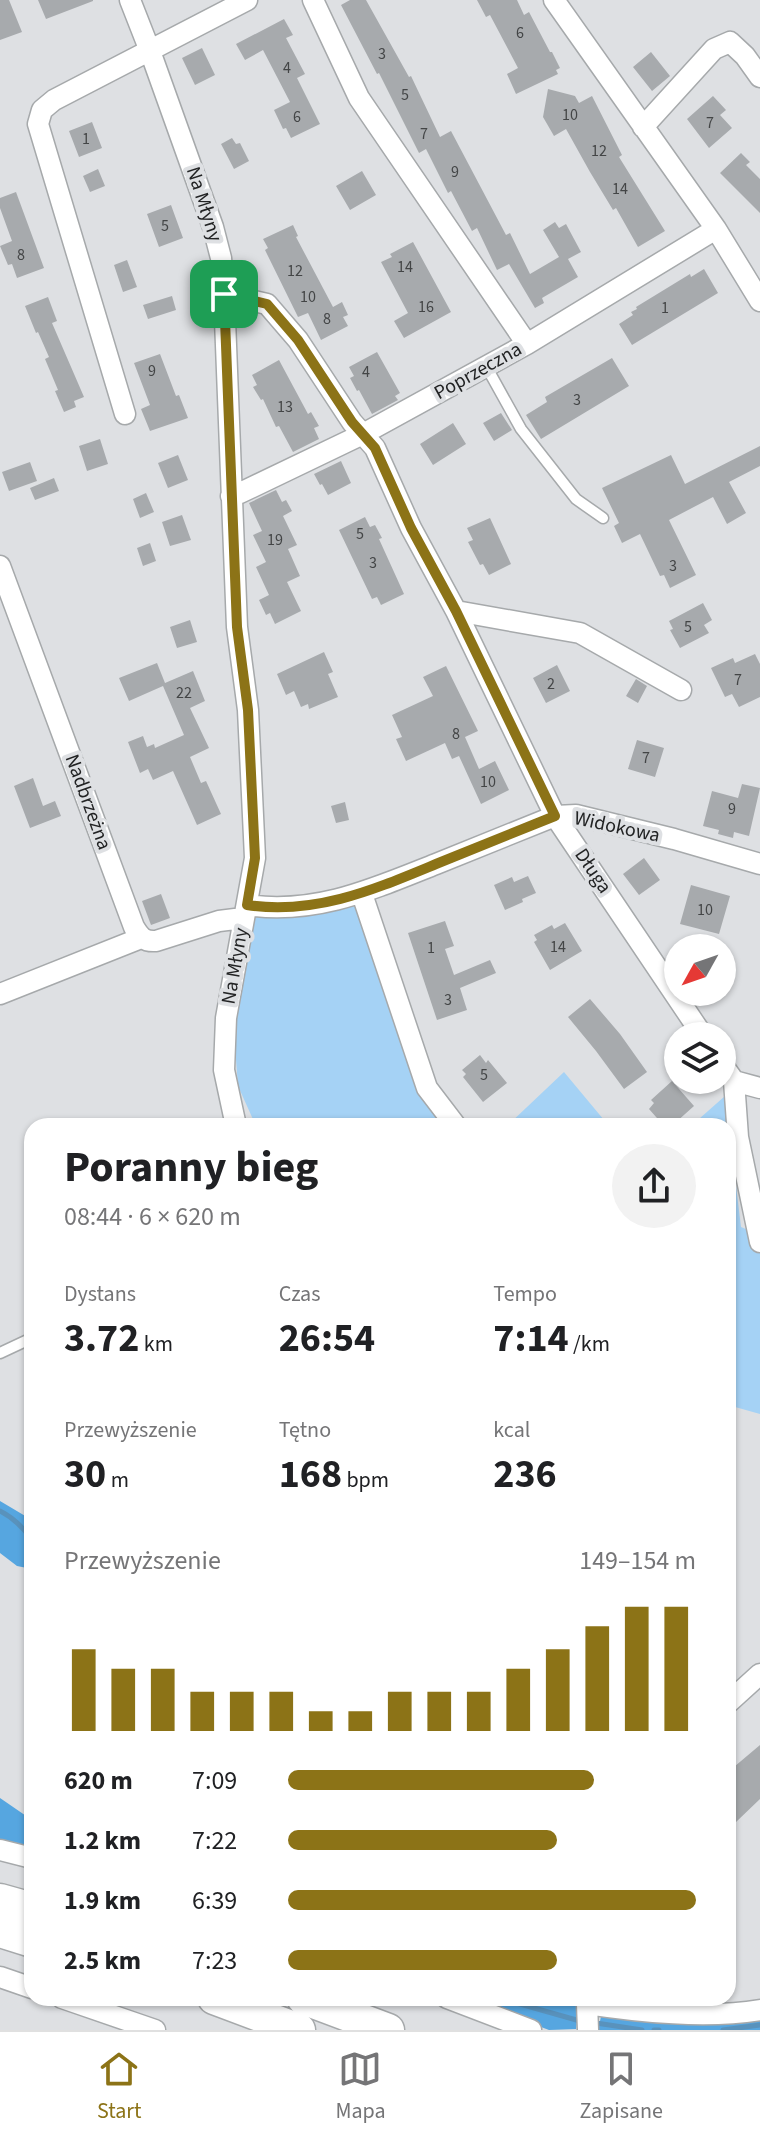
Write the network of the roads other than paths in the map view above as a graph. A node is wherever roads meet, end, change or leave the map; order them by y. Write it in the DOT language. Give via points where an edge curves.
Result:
graph roads {
  1 [pos="130,0"];
  2 [pos="247,0"];
  3 [pos="313,0"];
  4 [pos="554,0"];
  5 [pos="150,51"];
  6 [pos="760,77"];
  7 [pos="643,127"];
  8 [pos="716,229"];
  9 [pos="224,294"];
  10 [pos="760,301"];
  11 [pos="527,344"];
  12 [pos="486,366"];
  13 [pos="125,414"];
  14 [pos="363,434"];
  15 [pos="231,496"];
  16 [pos="603,518"];
  17 [pos="0,566"];
  18 [pos="456,611"];
  19 [pos="681,690"];
  20 [pos="555,816"];
  21 [pos="760,864"];
  22 [pos="362,894"];
  23 [pos="245,912"];
  24 [pos="141,938"];
  25 [pos="0,994"];
  26 [pos="694,1022"];
  27 [pos="736,1082"];
  28 [pos="760,1088"];
  29 [pos="735,1094"];
  30 [pos="234,1118"];
  31 [pos="450,1118"];
  32 [pos="760,1242"];
  33 [pos="24,1342"];
  34 [pos="0,1353"];
  35 [pos="760,1674"];
  36 [pos="736,1690"];
  37 [pos="0,1850"];
  38 [pos="24,1856"];
  39 [pos="0,1900"];
  40 [pos="24,1907"];
  41 [pos="0,1931"];
  42 [pos="24,1938"];
  43 [pos="0,1977"];
  44 [pos="24,1985"];
  45 [pos="85,2006"];
  46 [pos="235,2006"];
  47 [pos="324,2006"];
  48 [pos="468,2006"];
  49 [pos="586,2006"];
  50 [pos="612,2006"];
  51 [pos="760,2010"];
  52 [pos="155,2030"];
  53 [pos="299,2030"];
  54 [pos="388,2030"];
  55 [pos="531,2030"];
  56 [pos="588,2030"];
  1 -- 5 [label="street, Na Młyny"];
  2 -- 5 [label="street"];
  3 -- 11 [label="street" via="359,98"];
  4 -- 7 [label="street"];
  5 -- 9 [label="street, Na Młyny" via="213,227"];
  5 -- 13 [label="street" via="54,100 42,110 38,124"];
  6 -- 7 [label="street" via="730,42 714,49"];
  7 -- 8 [label="street"];
  8 -- 10 [label="street"];
  8 -- 11 [label="street, Poprzeczna"];
  9 -- 14 [label="street, Długa" via="267,304"];
  9 -- 15 [label="street, Na Młyny"];
  11 -- 12 [label="street, Poprzeczna"];
  12 -- 14 [label="street, Poprzeczna"];
  12 -- 16 [label="lane" via="521,429 576,499"];
  14 -- 15 [label="street, Poprzeczna"];
  14 -- 18 [label="street, Długa" via="375,448"];
  15 -- 23 [label="street, Na Młyny" via="255,858"];
  17 -- 24 [label="street, Nadbrzeżna"];
  18 -- 19 [label="street" via="580,633"];
  18 -- 20 [label="street, Długa"];
  20 -- 21 [label="street, Widokowa" via="576,815"];
  20 -- 22 [label="street, Widokowa"];
  20 -- 26 [label="street, Długa"];
  22 -- 23 [label="street, Widokowa" via="312,906"];
  22 -- 31 [label="street" via="427,1088"];
  23 -- 24 [label="street" via="156,941"];
  23 -- 30 [label="street, Na Młyny" via="225,1031 224,1070"];
  24 -- 25 [label="street"];
  27 -- 28 [label="street"];
  29 -- 32 [label="street" via="738,1137"];
  33 -- 34 [label="lane"];
  35 -- 36 [label="street"];
  37 -- 38 [label="street"];
  39 -- 40 [label="main road"];
  41 -- 42 [label="main road"];
  43 -- 44 [label="street"];
  45 -- 52 [label="street"];
  46 -- 53 [label="main road"];
  47 -- 54 [label="main road"];
  48 -- 55 [label="street"];
  49 -- 56 [label="street"];
  50 -- 51 [label="street" via="648,2013"];
}
